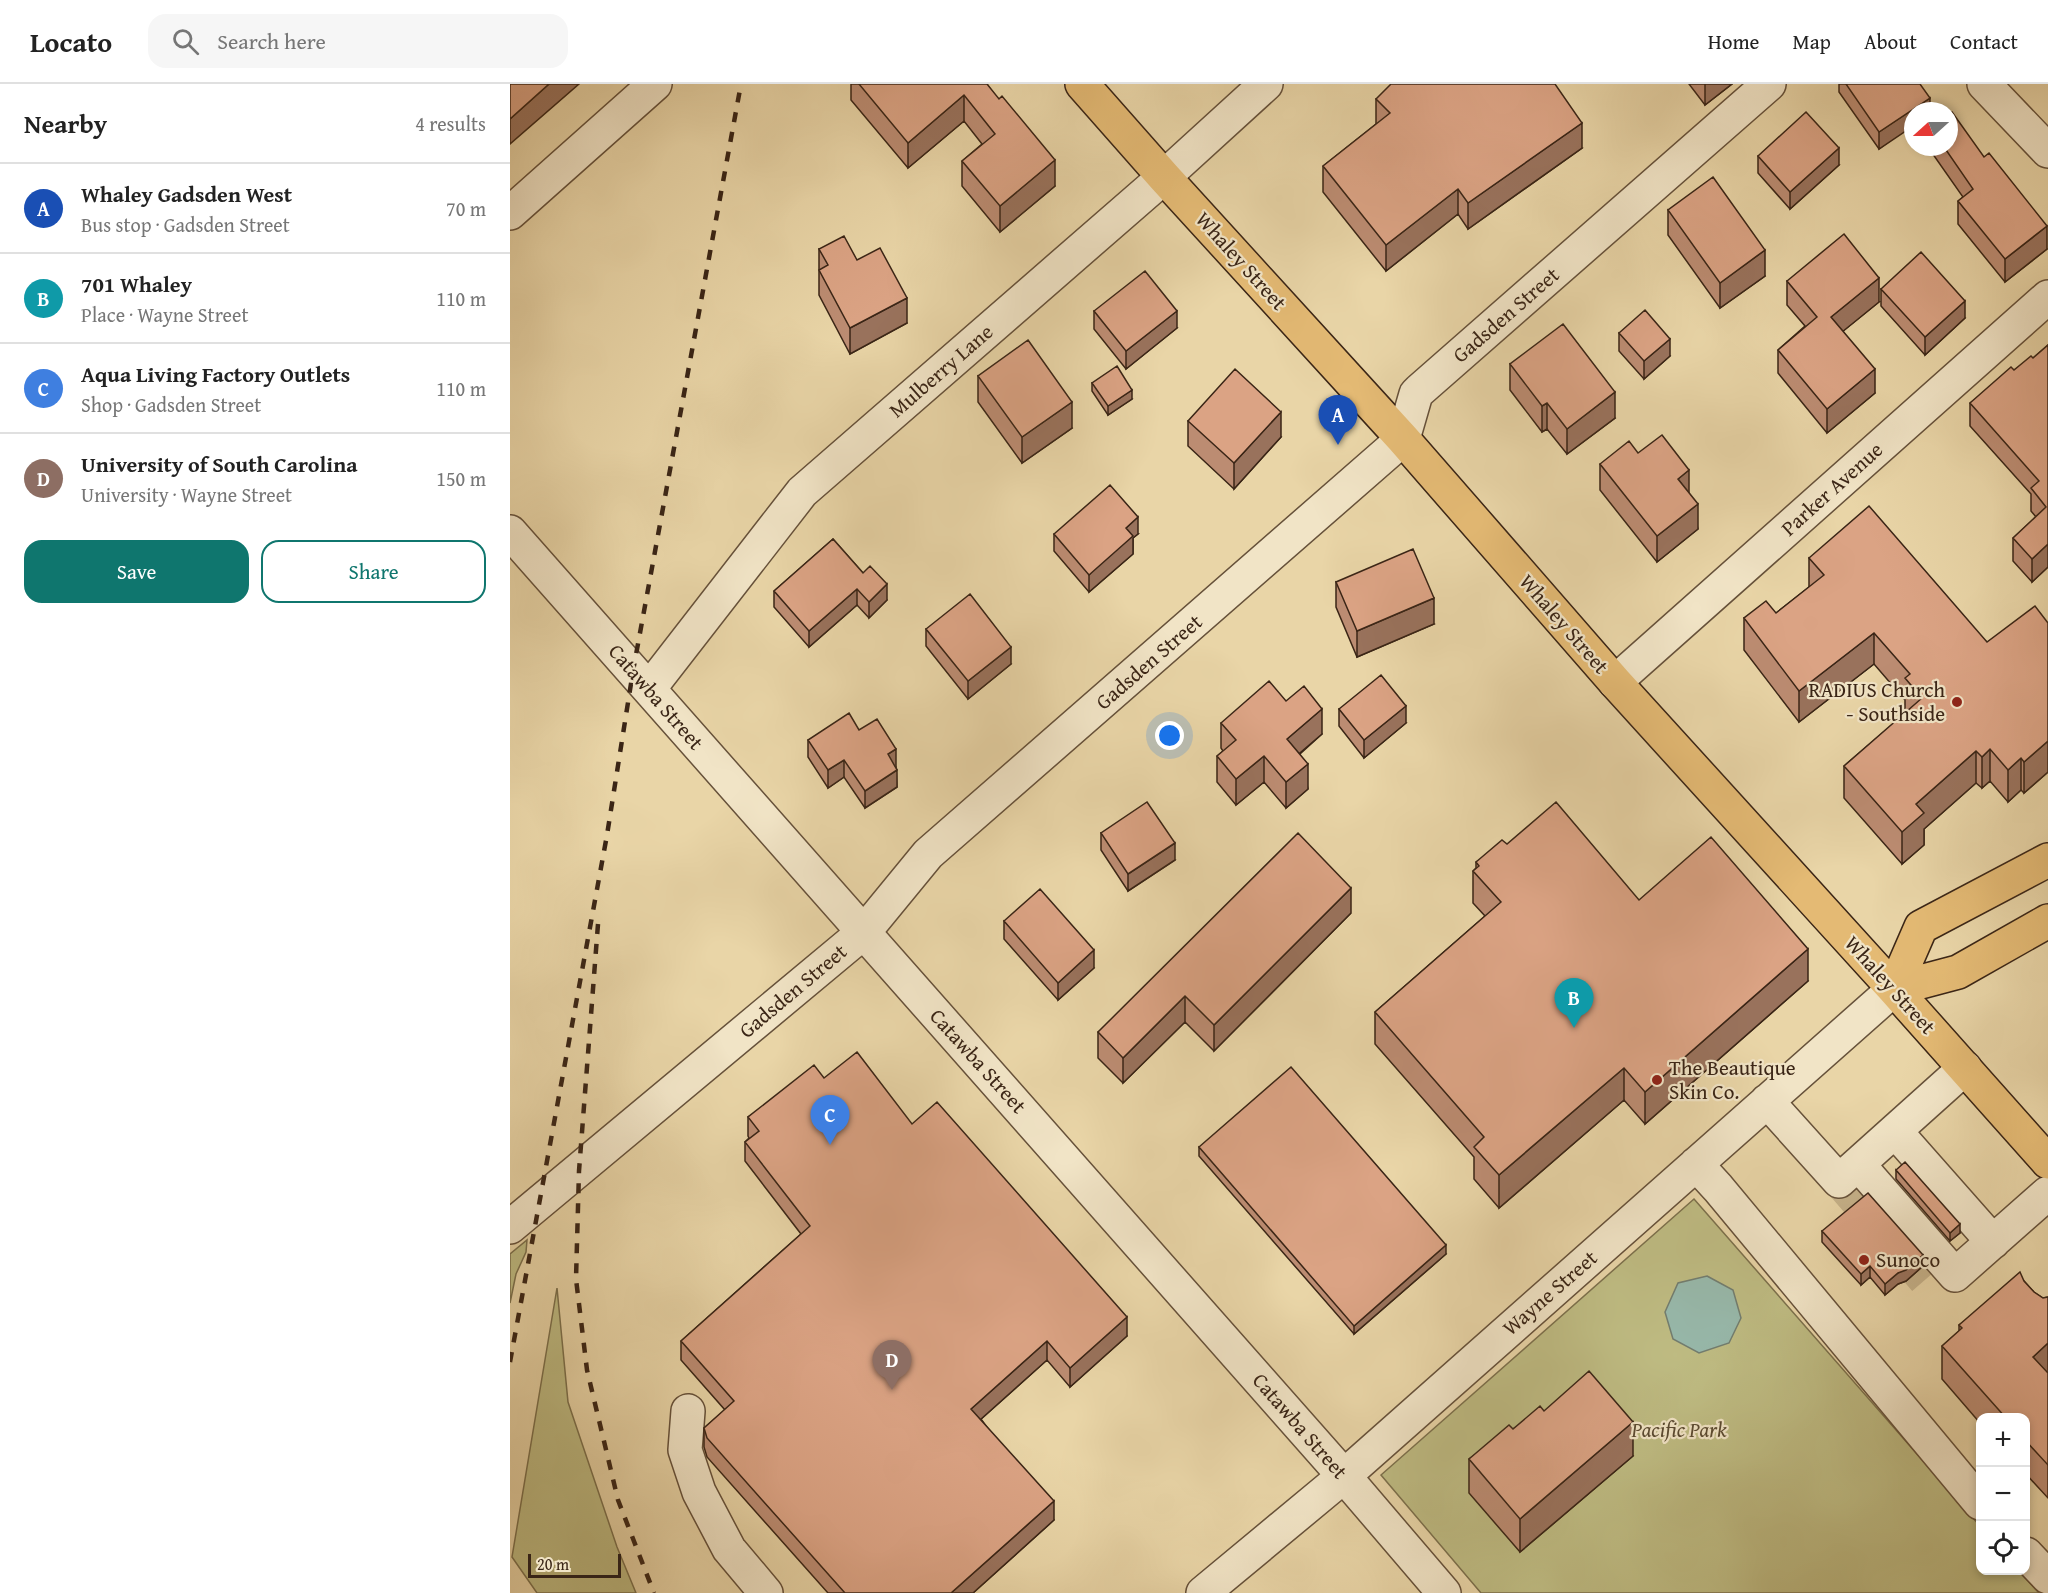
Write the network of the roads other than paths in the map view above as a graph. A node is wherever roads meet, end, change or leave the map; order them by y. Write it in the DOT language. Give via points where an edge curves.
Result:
graph roads {
  1 [pos="655,84"];
  2 [pos="1082,84"];
  3 [pos="1266,84"];
  4 [pos="1769,84"];
  5 [pos="1983,84"];
  6 [pos="2048,151"];
  7 [pos="1164,177"];
  8 [pos="510,213"];
  9 [pos="2048,297"];
  10 [pos="1403,439"];
  11 [pos="510,532"];
  12 [pos="1615,682"];
  13 [pos="649,689"];
  14 [pos="2048,860"];
  15 [pos="2048,921"];
  16 [pos="864,932"];
  17 [pos="1894,989"];
  18 [pos="1965,1068"];
  19 [pos="1767,1101"];
  20 [pos="1895,1131"];
  21 [pos="2048,1162"];
  22 [pos="1696,1164"];
  23 [pos="1858,1164"];
  24 [pos="2048,1193"];
  25 [pos="510,1227"];
  26 [pos="1993,1242"];
  27 [pos="688,1411"];
  28 [pos="1344,1476"];
  29 [pos="1976,1498"];
  30 [pos="2030,1559"];
  31 [pos="2048,1577"];
  32 [pos="766,1593"];
  33 [pos="1203,1593"];
  34 [pos="1444,1593"];
  1 -- 8 [label="street"];
  2 -- 7 [label="main road, Whaley Street"];
  3 -- 7 [label="street, Mulberry Lane"];
  4 -- 10 [label="street, Gadsden Street" via="1420,390"];
  5 -- 6 [label="street"];
  7 -- 10 [label="main road, Whaley Street"];
  7 -- 13 [label="street, Mulberry Lane" via="802,492"];
  9 -- 12 [label="street, Parker Avenue"];
  10 -- 12 [label="main road, Whaley Street"];
  10 -- 16 [label="street, Gadsden Street" via="928,854"];
  11 -- 13 [label="street, Catawba Street"];
  12 -- 17 [label="main road, Whaley Street"];
  13 -- 16 [label="street, Catawba Street"];
  14 -- 17 [label="main road, Wayne Street" via="1921,927"];
  15 -- 17 [label="main road, Wayne Street" via="1958,972"];
  16 -- 25 [label="street, Gadsden Street"];
  16 -- 28 [label="street, Catawba Street"];
  17 -- 18 [label="main road, Whaley Street"];
  17 -- 19 [label="street, Wayne Street"];
  18 -- 20 [label="street"];
  18 -- 21 [label="main road, Whaley Street"];
  19 -- 22 [label="street, Wayne Street"];
  19 -- 23 [label="street" via="1839,1181"];
  20 -- 23 [label="street"];
  20 -- 26 [label="street"];
  22 -- 28 [label="street, Wayne Street"];
  22 -- 29 [label="street"];
  23 -- 26 [label="street" via="1945,1284"];
  24 -- 26 [label="street"];
  27 -- 32 [label="street" via="685,1450 699,1492 729,1549"];
  28 -- 33 [label="street, Wayne Street"];
  28 -- 34 [label="street, Catawba Street"];
  30 -- 31 [label="street"];
}
